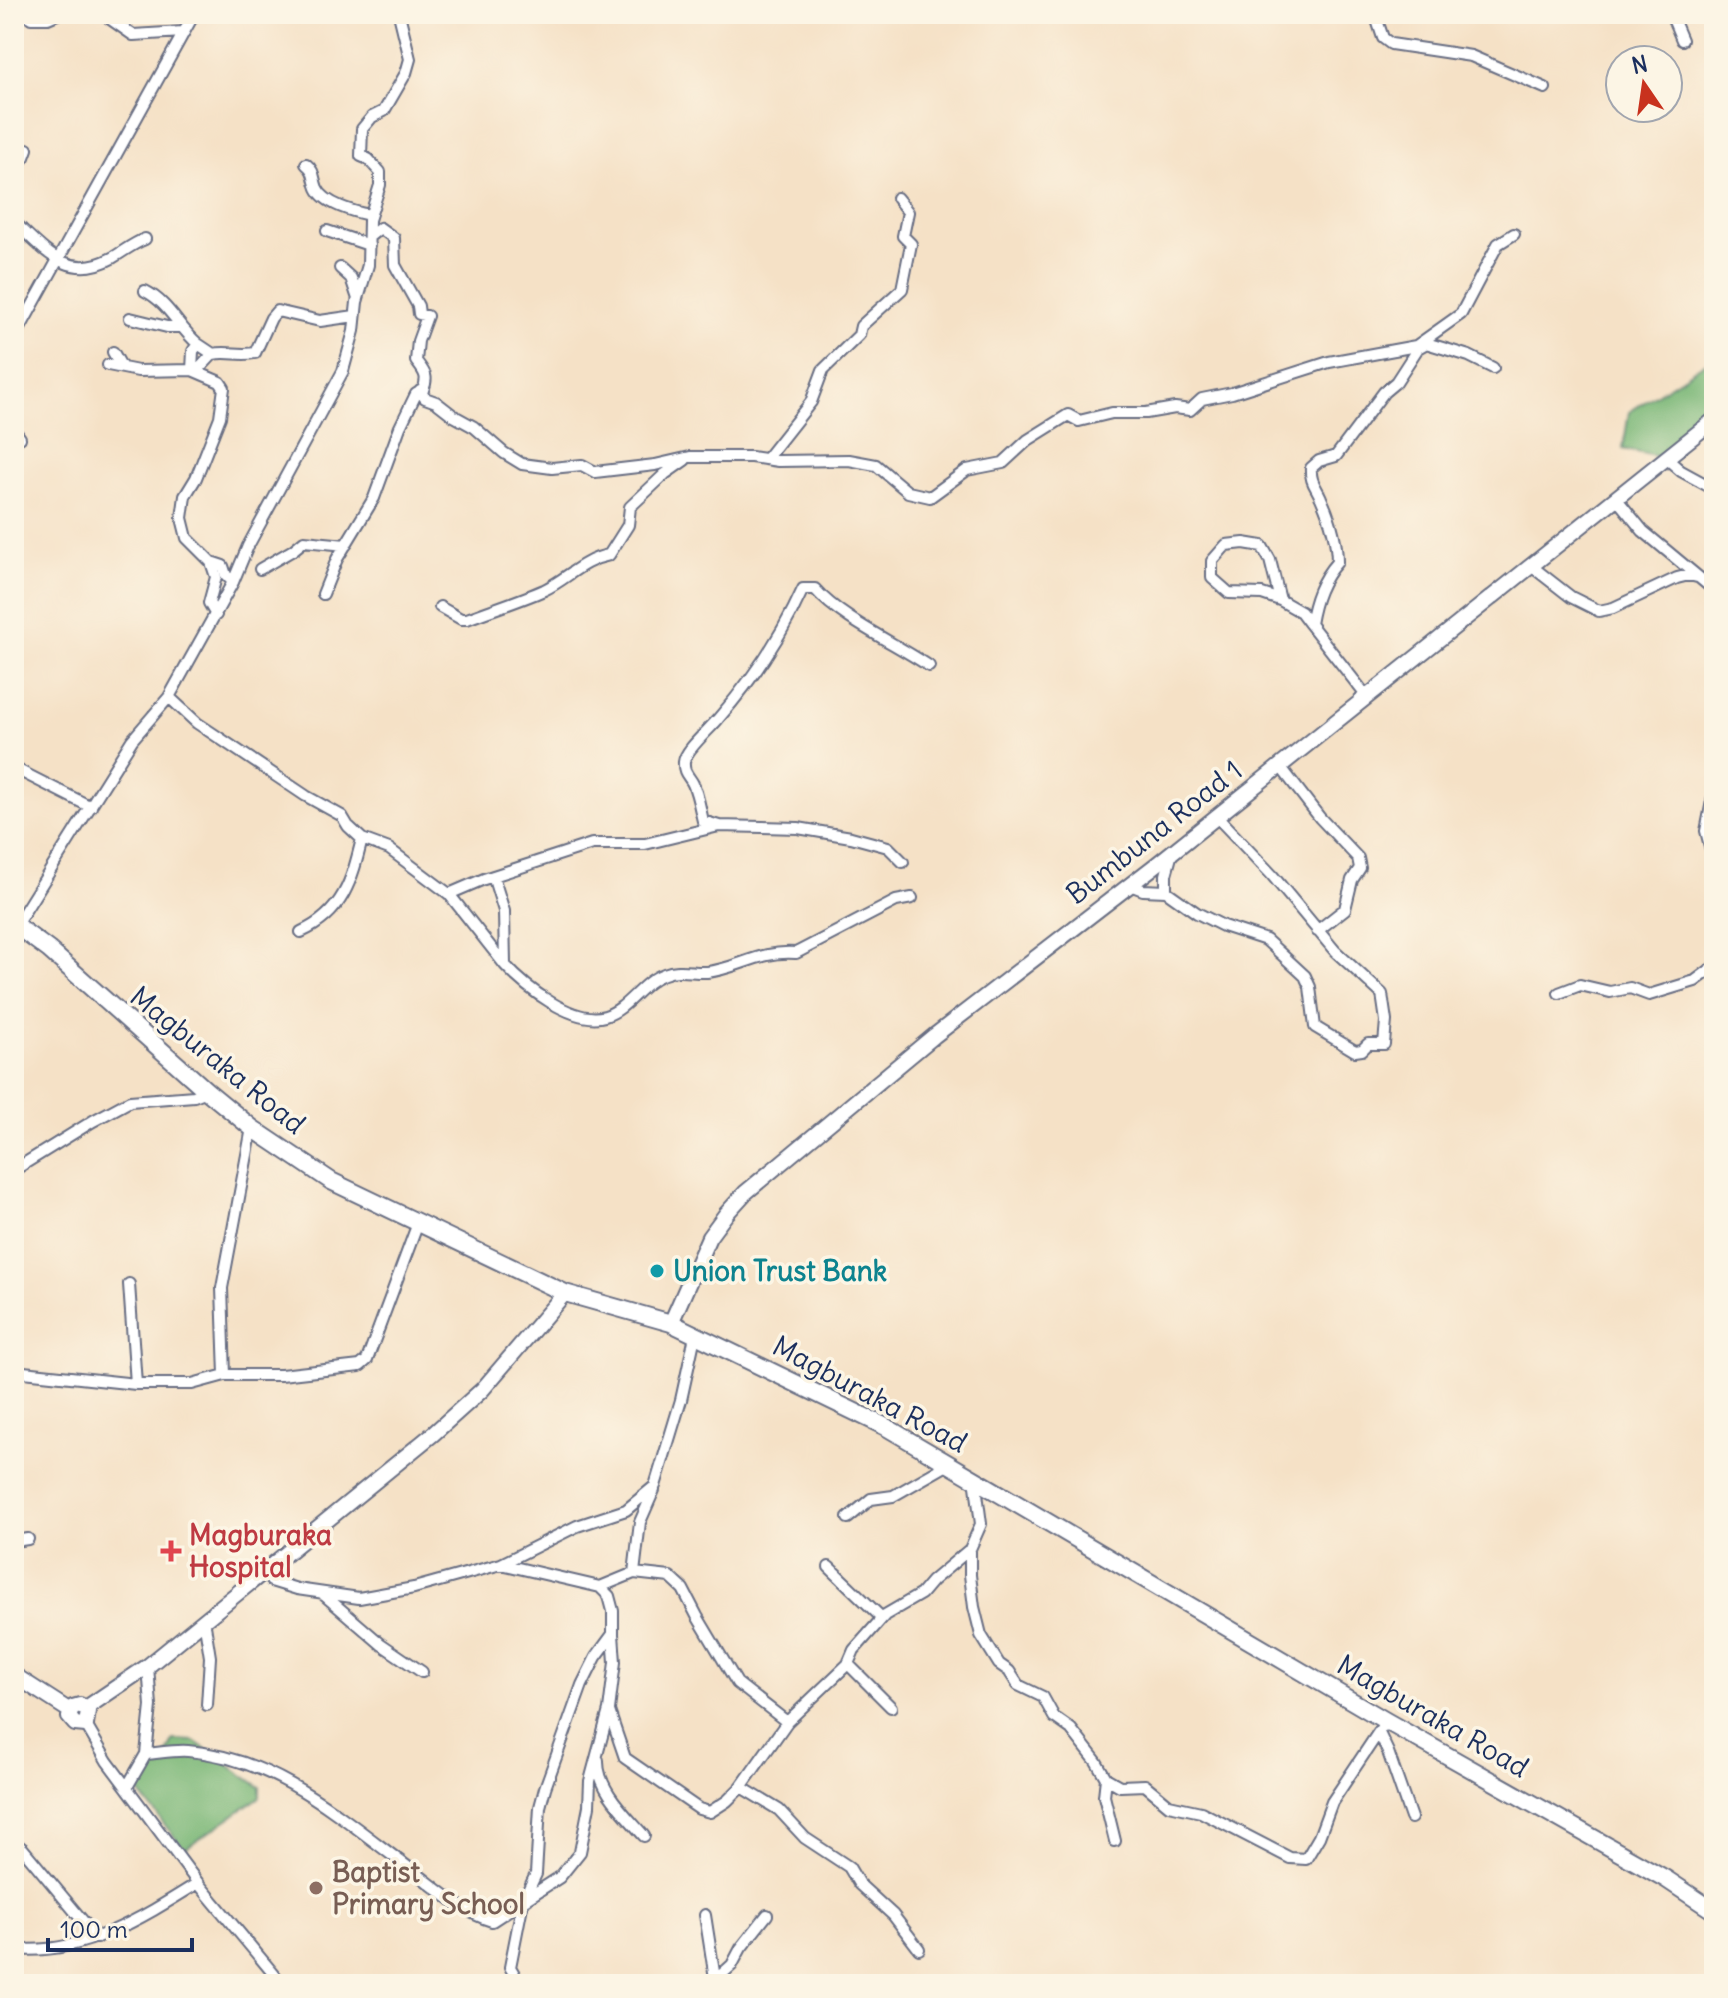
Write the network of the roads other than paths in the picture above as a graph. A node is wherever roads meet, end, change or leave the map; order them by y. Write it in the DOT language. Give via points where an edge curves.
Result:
graph roads {
  1 [pos="57,14"];
  2 [pos="103,14"];
  3 [pos="194,14"];
  4 [pos="399,14"];
  5 [pos="1375,14"];
  6 [pos="1671,14"];
  7 [pos="31,18"];
  8 [pos="183,32"];
  9 [pos="1682,40"];
  10 [pos="1545,88"];
  11 [pos="27,149"];
  12 [pos="306,164"];
  13 [pos="14,170"];
  14 [pos="897,198"];
  15 [pos="370,215"];
  16 [pos="14,222"];
  17 [pos="327,231"];
  18 [pos="1514,234"];
  19 [pos="145,239"];
  20 [pos="369,241"];
  21 [pos="59,261"];
  22 [pos="340,268"];
  23 [pos="145,291"];
  24 [pos="358,299"];
  25 [pos="355,316"];
  26 [pos="130,318"];
  27 [pos="181,327"];
  28 [pos="14,339"];
  29 [pos="198,344"];
  30 [pos="1421,344"];
  31 [pos="113,352"];
  32 [pos="213,354"];
  33 [pos="108,365"];
  34 [pos="121,366"];
  35 [pos="1493,368"];
  36 [pos="192,370"];
  37 [pos="420,391"];
  38 [pos="1714,420"];
  39 [pos="690,457"];
  40 [pos="1666,458"];
  41 [pos="766,459"];
  42 [pos="1714,489"];
  43 [pos="1616,498"];
  44 [pos="346,545"];
  45 [pos="211,562"];
  46 [pos="1530,565"];
  47 [pos="260,569"];
  48 [pos="1697,577"];
  49 [pos="233,582"];
  50 [pos="1714,590"];
  51 [pos="323,594"];
  52 [pos="1280,600"];
  53 [pos="440,607"];
  54 [pos="216,615"];
  55 [pos="1310,624"];
  56 [pos="929,666"];
  57 [pos="169,697"];
  58 [pos="1360,701"];
  59 [pos="1280,766"];
  60 [pos="14,768"];
  61 [pos="1714,791"];
  62 [pos="91,807"];
  63 [pos="1216,816"];
  64 [pos="703,821"];
  65 [pos="719,826"];
  66 [pos="689,834"];
  67 [pos="362,839"];
  68 [pos="1172,852"];
  69 [pos="1714,861"];
  70 [pos="903,862"];
  71 [pos="493,876"];
  72 [pos="1130,885"];
  73 [pos="1166,891"];
  74 [pos="449,894"];
  75 [pos="912,898"];
  76 [pos="15,924"];
  77 [pos="1317,931"];
  78 [pos="301,932"];
  79 [pos="505,965"];
  80 [pos="1714,967"];
  81 [pos="1559,993"];
  82 [pos="207,1091"];
  83 [pos="252,1128"];
  84 [pos="14,1170"];
  85 [pos="418,1223"];
  86 [pos="129,1284"];
  87 [pos="565,1293"];
  88 [pos="671,1323"];
  89 [pos="695,1336"];
  90 [pos="14,1371"];
  91 [pos="225,1375"];
  92 [pos="136,1384"];
  93 [pos="949,1464"];
  94 [pos="975,1478"];
  95 [pos="655,1486"];
  96 [pos="848,1518"];
  97 [pos="28,1539"];
  98 [pos="14,1541"];
  99 [pos="970,1549"];
  100 [pos="501,1564"];
  101 [pos="829,1567"];
  102 [pos="634,1573"];
  103 [pos="271,1581"];
  104 [pos="600,1587"];
  105 [pos="322,1593"];
  106 [pos="359,1598"];
  107 [pos="349,1617"];
  108 [pos="882,1618"];
  109 [pos="204,1619"];
  110 [pos="613,1634"];
  111 [pos="848,1664"];
  112 [pos="148,1666"];
  113 [pos="422,1672"];
  114 [pos="14,1675"];
  115 [pos="207,1705"];
  116 [pos="891,1707"];
  117 [pos="86,1708"];
  118 [pos="609,1710"];
  119 [pos="70,1711"];
  120 [pos="787,1722"];
  121 [pos="86,1725"];
  122 [pos="1382,1727"];
  123 [pos="599,1750"];
  124 [pos="146,1754"];
  125 [pos="1106,1778"];
  126 [pos="127,1787"];
  127 [pos="741,1787"];
  128 [pos="1411,1818"];
  129 [pos="644,1836"];
  130 [pos="1115,1841"];
  131 [pos="14,1842"];
  132 [pos="198,1883"];
  133 [pos="523,1901"];
  134 [pos="1714,1911"];
  135 [pos="705,1915"];
  136 [pos="767,1915"];
  137 [pos="97,1938"];
  138 [pos="14,1949"];
  139 [pos="919,1949"];
  140 [pos="715,1983"];
  141 [pos="282,1984"];
  142 [pos="520,1984"];
  1 -- 7 [label="street"];
  2 -- 8 [label="street" via="133,35"];
  3 -- 8 [label="street"];
  4 -- 15 [label="street" via="410,59 406,73 384,111 362,129 360,141 361,156 380,172"];
  5 -- 10 [label="street" via="1383,38 1391,44 1471,56"];
  6 -- 9 [label="street"];
  8 -- 21 [label="street"];
  11 -- 13 [label="street"];
  12 -- 15 [label="street" via="324,197"];
  14 -- 41 [label="street" via="908,212 903,236 911,244 902,289 823,370 811,402"];
  15 -- 20 [label="street"];
  16 -- 21 [label="street"];
  17 -- 20 [label="street"];
  18 -- 30 [label="street" via="1498,244 1461,314"];
  19 -- 21 [label="street" via="96,264"];
  20 -- 24 [label="street"];
  20 -- 37 [label="street" via="380,228 394,238 395,265 419,314 427,316 416,361 427,374"];
  21 -- 28 [label="street"];
  22 -- 24 [label="street" via="351,278"];
  23 -- 27 [label="street" via="169,309"];
  24 -- 25 [label="street"];
  25 -- 32 [label="street" via="320,321 277,311 255,353"];
  25 -- 49 [label="street" via="343,371"];
  26 -- 27 [label="street"];
  27 -- 29 [label="street"];
  29 -- 32 [label="street"];
  29 -- 36 [label="street"];
  30 -- 35 [label="street"];
  30 -- 41 [label="street" via="1329,362 1202,399 1190,410 1112,413 1079,421 1068,415 1003,463 967,470 930,497 908,492 876,465"];
  30 -- 55 [label="street" via="1336,456 1311,468 1310,480 1337,545 1337,562 1317,593"];
  31 -- 34 [label="street"];
  32 -- 36 [label="street"];
  33 -- 34 [label="street"];
  34 -- 36 [label="street" via="138,371"];
  36 -- 45 [label="street" via="224,388 220,417 185,496 182,518 187,538"];
  37 -- 39 [label="street" via="522,464 582,465 595,472"];
  37 -- 44 [label="street" via="400,427 374,498"];
  38 -- 40 [label="main road, Bumbuna Road 1"];
  39 -- 41 [label="street"];
  39 -- 53 [label="street" via="630,507 628,525 609,555 576,567 546,589 467,619"];
  40 -- 42 [label="street"];
  40 -- 43 [label="main road, Bumbuna Road 1"];
  43 -- 46 [label="main road, Bumbuna Road 1"];
  43 -- 48 [label="street" via="1643,531"];
  44 -- 47 [label="street" via="304,541"];
  44 -- 51 [label="street"];
  45 -- 49 [label="street" via="223,566"];
  45 -- 54 [label="street" via="216,577 209,603"];
  46 -- 48 [label="street" via="1599,611 1677,578"];
  46 -- 58 [label="main road, Bumbuna Road 1"];
  48 -- 50 [label="street"];
  49 -- 54 [label="street"];
  52 -- 52 [label="street" via="1229,593 1212,578 1212,561 1226,545 1262,546"];
  52 -- 55 [label="street"];
  54 -- 57 [label="street"];
  55 -- 58 [label="street" via="1364,693"];
  56 -- 64 [label="street" via="825,601 815,589 803,589 753,679 688,750 686,775"];
  57 -- 62 [label="street" via="132,740"];
  57 -- 67 [label="street" via="197,723 342,816"];
  58 -- 59 [label="main road, Bumbuna Road 1"];
  59 -- 63 [label="main road, Bumbuna Road 1"];
  59 -- 77 [label="street" via="1360,863 1345,909"];
  60 -- 62 [label="street"];
  61 -- 69 [label="street" via="1706,831"];
  62 -- 76 [label="street"];
  63 -- 68 [label="main road, Bumbuna Road 1"];
  63 -- 77 [label="street"];
  64 -- 65 [label="street"];
  64 -- 66 [label="street"];
  65 -- 66 [label="street"];
  65 -- 70 [label="street" via="798,828 851,837 888,847"];
  66 -- 71 [label="street" via="645,844 592,844"];
  67 -- 74 [label="street" via="389,849"];
  67 -- 78 [label="street" via="343,899 318,924"];
  68 -- 72 [label="main road, Bumbuna Road 1"];
  68 -- 73 [label="street"];
  71 -- 74 [label="street"];
  71 -- 79 [label="street" via="504,911"];
  72 -- 73 [label="street"];
  72 -- 88 [label="main road, Bumbuna Road 1" via="934,1036 745,1193 709,1237"];
  73 -- 77 [label="street" via="1223,926 1266,940 1305,976 1315,1027 1355,1051 1384,1044 1382,994"];
  74 -- 79 [label="street"];
  75 -- 79 [label="street" via="896,901 796,953 779,951 707,972 662,974 605,1016 579,1016 534,992"];
  76 -- 82 [label="main road, Magburaka Road"];
  80 -- 81 [label="street" via="1695,981 1649,995 1630,988 1610,992 1580,985"];
  82 -- 83 [label="main road, Magburaka Road"];
  82 -- 84 [label="street" via="130,1101"];
  83 -- 85 [label="main road, Magburaka Road" via="331,1181"];
  83 -- 91 [label="street" via="222,1288"];
  85 -- 87 [label="main road, Magburaka Road"];
  85 -- 91 [label="street" via="367,1360 360,1366"];
  86 -- 92 [label="street"];
  87 -- 88 [label="main road, Magburaka Road"];
  87 -- 109 [label="main road" via="482,1390"];
  88 -- 89 [label="main road, Magburaka Road"];
  89 -- 93 [label="main road, Magburaka Road" via="886,1427"];
  89 -- 95 [label="street"];
  90 -- 92 [label="street"];
  91 -- 92 [label="street" via="192,1384"];
  93 -- 94 [label="main road, Magburaka Road"];
  93 -- 96 [label="street" via="893,1496 871,1499"];
  94 -- 99 [label="street" via="981,1524"];
  94 -- 122 [label="main road, Magburaka Road"];
  95 -- 100 [label="street" via="626,1510 577,1526"];
  95 -- 102 [label="street" via="640,1522"];
  97 -- 98 [label="street"];
  99 -- 108 [label="street" via="921,1594"];
  99 -- 125 [label="street" via="974,1607 987,1648 1018,1685 1043,1697"];
  100 -- 104 [label="street"];
  100 -- 106 [label="street"];
  101 -- 108 [label="street"];
  102 -- 104 [label="street"];
  102 -- 120 [label="street" via="670,1577 683,1589 737,1683"];
  103 -- 105 [label="street"];
  104 -- 110 [label="street" via="609,1596"];
  105 -- 106 [label="street"];
  105 -- 107 [label="street"];
  106 -- 107 [label="street"];
  107 -- 113 [label="street"];
  108 -- 111 [label="street"];
  109 -- 112 [label="main road"];
  109 -- 115 [label="street" via="210,1657"];
  110 -- 118 [label="street"];
  110 -- 133 [label="street" via="582,1685 554,1760 540,1807 536,1874"];
  111 -- 116 [label="street"];
  111 -- 120 [label="street"];
  112 -- 117 [label="main road"];
  112 -- 124 [label="street"];
  114 -- 119 [label="main road"];
  117 -- 119 [label="main road" via="77,1705"];
  117 -- 121 [label="main road"];
  118 -- 123 [label="street"];
  118 -- 127 [label="street" via="625,1758 699,1809 710,1812"];
  119 -- 121 [label="main road" via="73,1723"];
  120 -- 127 [label="street"];
  121 -- 126 [label="street"];
  122 -- 125 [label="street" via="1332,1802 1306,1859 1201,1812 1169,1805 1145,1785 1120,1786"];
  122 -- 128 [label="street"];
  122 -- 134 [label="main road, Magburaka Road" via="1666,1879"];
  123 -- 129 [label="street" via="598,1766 607,1791"];
  123 -- 133 [label="street" via="580,1852 560,1877"];
  124 -- 126 [label="street"];
  124 -- 133 [label="street" via="186,1751 228,1757 264,1770 322,1801 472,1915 492,1921"];
  125 -- 130 [label="street" via="1104,1796"];
  126 -- 132 [label="street"];
  127 -- 139 [label="street" via="779,1810 805,1838 849,1867"];
  131 -- 137 [label="street"];
  132 -- 137 [label="street"];
  132 -- 141 [label="street"];
  133 -- 142 [label="street" via="510,1967"];
  135 -- 140 [label="street"];
  136 -- 140 [label="street"];
  137 -- 138 [label="street" via="35,1951"];
}
